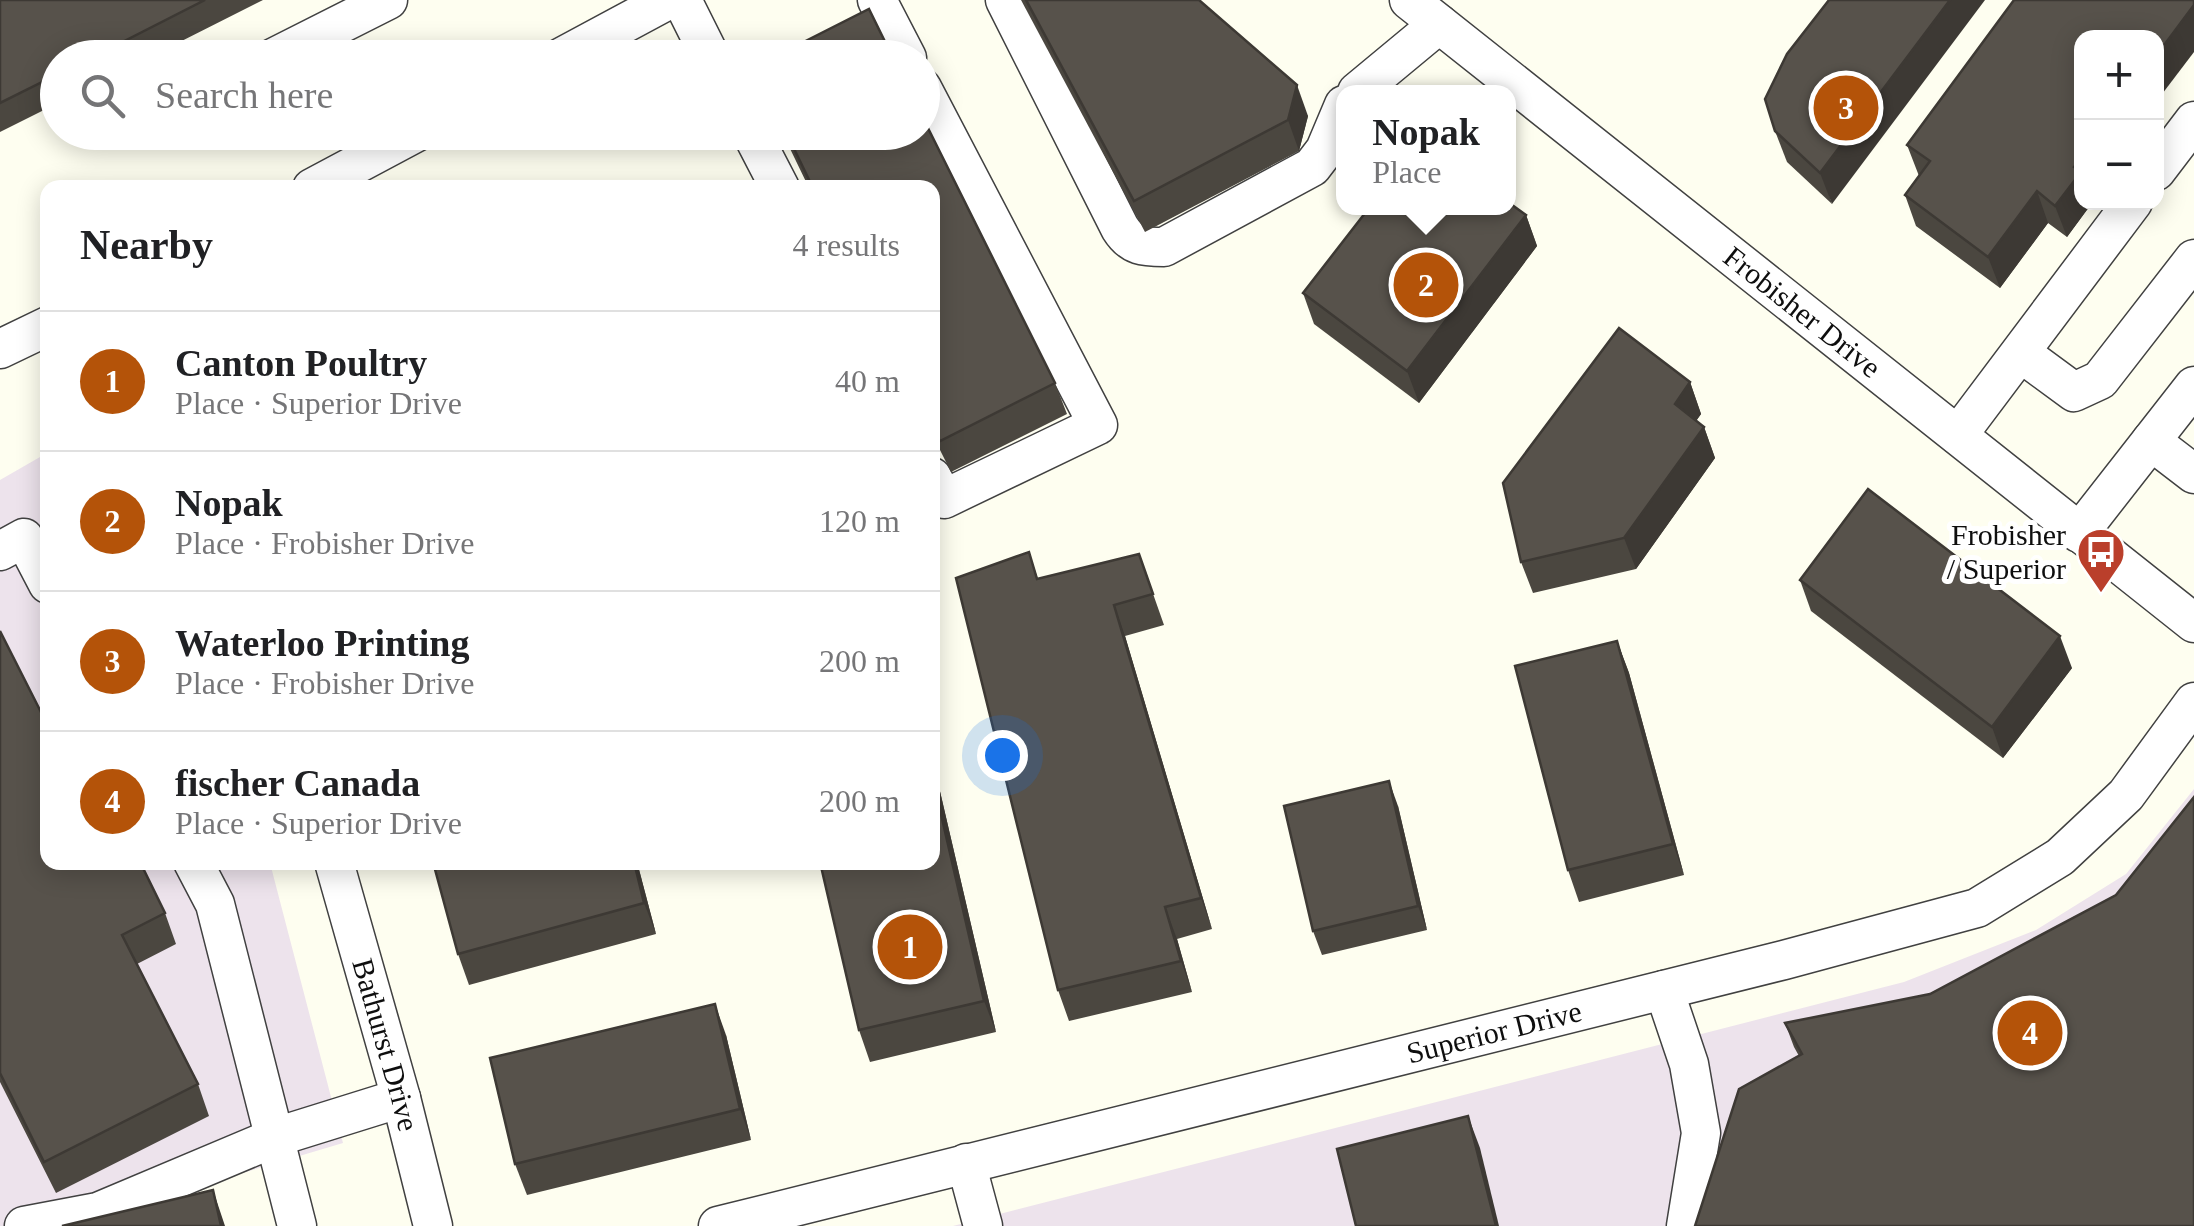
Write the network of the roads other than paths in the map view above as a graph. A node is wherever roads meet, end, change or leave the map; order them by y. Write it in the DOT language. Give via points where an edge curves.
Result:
graph roads {
  1 [pos="388,0"];
  2 [pos="682,0"];
  3 [pos="877,0"];
  4 [pos="1004,0"];
  5 [pos="1409,0"];
  6 [pos="651,4"];
  7 [pos="1440,24"];
  8 [pos="309,40"];
  9 [pos="590,40"];
  10 [pos="703,40"];
  11 [pos="898,40"];
  12 [pos="1366,85"];
  13 [pos="2194,121"];
  14 [pos="940,122"];
  15 [pos="1336,123"];
  16 [pos="383,150"];
  17 [pos="760,150"];
  18 [pos="2164,160"];
  19 [pos="327,180"];
  20 [pos="776,180"];
  21 [pos="2127,210"];
  22 [pos="2194,258"];
  23 [pos="40,330"];
  24 [pos="0,349"];
  25 [pos="2021,353"];
  26 [pos="2194,386"];
  27 [pos="1958,436"];
  28 [pos="2152,441"];
  29 [pos="2194,474"];
  30 [pos="940,492"];
  31 [pos="2079,532"];
  32 [pos="0,551"];
  33 [pos="40,569"];
  34 [pos="2194,624"];
  35 [pos="2194,702"];
  36 [pos="197,870"];
  37 [pos="336,870"];
  38 [pos="1664,990"];
  39 [pos="401,1098"];
  40 [pos="276,1137"];
  41 [pos="966,1163"];
  42 [pos="829,1212"];
  43 [pos="24,1226"];
  44 [pos="297,1226"];
  45 [pos="433,1226"];
  46 [pos="718,1226"];
  47 [pos="982,1226"];
  48 [pos="1686,1226"];
  1 -- 8 [label="street"];
  2 -- 10 [label="street"];
  3 -- 11 [label="street"];
  4 -- 15 [label="street" via="1120,228 1142,247 1164,247 1312,167"];
  5 -- 7 [label="street, Frobisher Drive"];
  6 -- 9 [label="street"];
  7 -- 12 [label="street"];
  7 -- 27 [label="street, Frobisher Drive"];
  13 -- 18 [label="street"];
  14 -- 30 [label="street" via="1098,425 944,500"];
  16 -- 19 [label="street"];
  17 -- 20 [label="street"];
  21 -- 25 [label="street"];
  22 -- 25 [label="street" via="2100,380 2074,392"];
  23 -- 24 [label="street"];
  25 -- 27 [label="street"];
  26 -- 28 [label="street"];
  27 -- 31 [label="street, Frobisher Drive"];
  28 -- 29 [label="street"];
  28 -- 31 [label="street"];
  31 -- 34 [label="street, Frobisher Drive"];
  32 -- 33 [label="street" via="24,538"];
  35 -- 38 [label="street, Superior Drive" via="2126,795 2060,858 1976,908"];
  36 -- 40 [label="street" via="215,904"];
  37 -- 39 [label="street, Bathurst Drive"];
  38 -- 41 [label="street, Superior Drive"];
  38 -- 48 [label="street" via="1689,1064 1701,1133"];
  39 -- 40 [label="street"];
  39 -- 45 [label="street, Bathurst Drive"];
  40 -- 43 [label="street" via="98,1212"];
  40 -- 44 [label="street"];
  41 -- 42 [label="street, Superior Drive"];
  41 -- 47 [label="street"];
  42 -- 46 [label="street, Superior Drive"];
}
